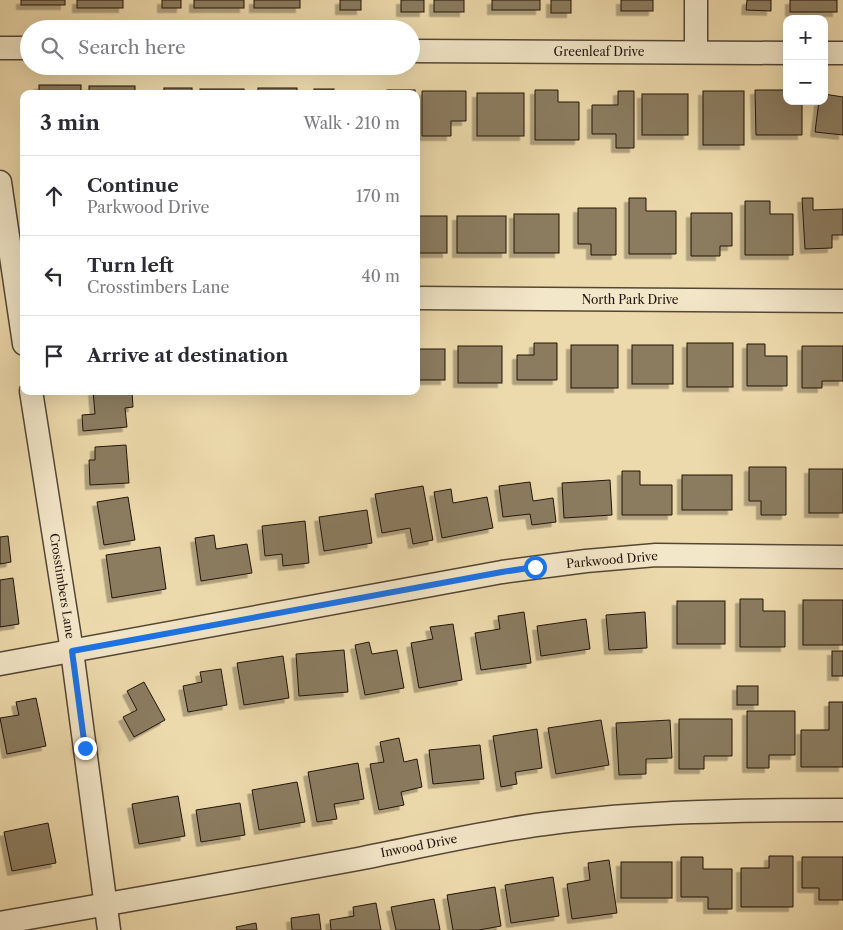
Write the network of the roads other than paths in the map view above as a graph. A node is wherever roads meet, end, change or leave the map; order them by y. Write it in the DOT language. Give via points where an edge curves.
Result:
graph roads {
  1 [pos="696,0"];
  2 [pos="0,48"];
  3 [pos="20,48"];
  4 [pos="420,50"];
  5 [pos="696,52"];
  6 [pos="783,53"];
  7 [pos="828,53"];
  8 [pos="843,54"];
  9 [pos="0,182"];
  10 [pos="13,296"];
  11 [pos="420,298"];
  12 [pos="843,301"];
  13 [pos="20,327"];
  14 [pos="32,395"];
  15 [pos="843,557"];
  16 [pos="72,651"];
  17 [pos="0,664"];
  18 [pos="843,810"];
  19 [pos="106,904"];
  20 [pos="0,924"];
  21 [pos="109,930"];
  1 -- 5 [label="street"];
  2 -- 3 [label="street"];
  4 -- 5 [label="street, Greenleaf Drive"];
  5 -- 6 [label="street, Greenleaf Drive"];
  7 -- 8 [label="street"];
  9 -- 10 [label="street"];
  10 -- 13 [label="street"];
  11 -- 12 [label="street, North Park Drive"];
  14 -- 16 [label="street, Crosstimbers Lane"];
  15 -- 16 [label="street, Parkwood Drive" via="656,555 576,562 502,572"];
  16 -- 17 [label="street, Parkwood Drive"];
  16 -- 19 [label="street, Crosstimbers Lane"];
  18 -- 19 [label="street, Inwood Drive" via="733,810 543,824"];
  19 -- 20 [label="street, Inwood Drive"];
  19 -- 21 [label="street, Crosstimbers Lane"];
}
